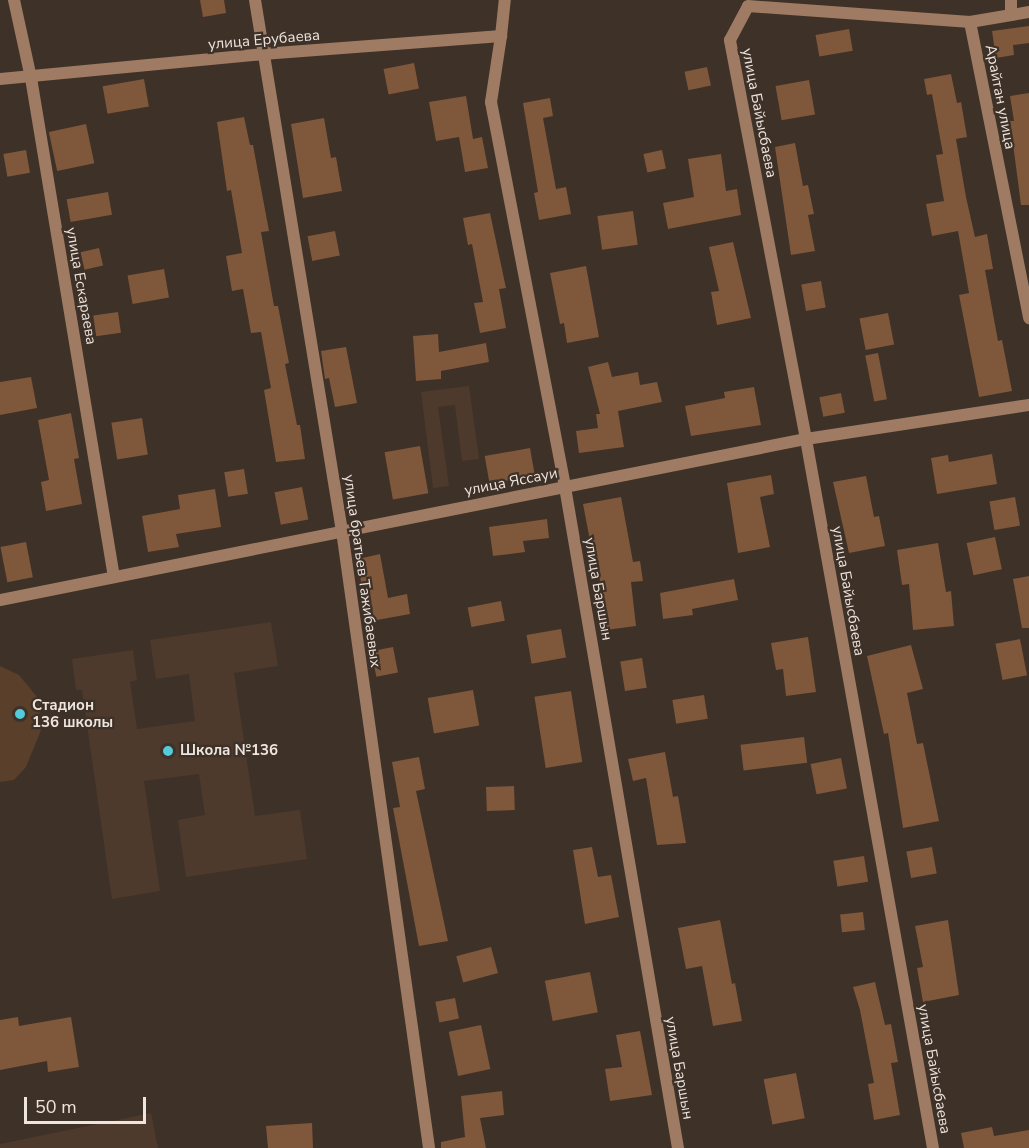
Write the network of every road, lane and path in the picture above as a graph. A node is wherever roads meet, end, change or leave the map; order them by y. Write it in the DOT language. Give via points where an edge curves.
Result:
graph roads {
  1 [pos="15,0"];
  2 [pos="255,0"];
  3 [pos="1011,0"];
  4 [pos="506,3"];
  5 [pos="748,3"];
  6 [pos="1029,12"];
  7 [pos="1011,15"];
  8 [pos="970,22"];
  9 [pos="501,36"];
  10 [pos="264,54"];
  11 [pos="30,78"];
  12 [pos="0,79"];
  13 [pos="1029,318"];
  14 [pos="1029,405"];
  15 [pos="806,439"];
  16 [pos="566,487"];
  17 [pos="342,531"];
  18 [pos="114,577"];
  19 [pos="0,600"];
  20 [pos="429,1148"];
  21 [pos="678,1148"];
  22 [pos="933,1148"];
  1 -- 11 [label="street, улица Ескараева"];
  2 -- 10 [label="street, улица братьев Тажибаевых"];
  3 -- 7 [label="street"];
  4 -- 9 [label="street"];
  5 -- 8 [label="street"];
  5 -- 15 [label="street, улица Байысбаева" via="730,40"];
  6 -- 7 [label="street"];
  7 -- 8 [label="street"];
  8 -- 13 [label="street, Арайтан улица"];
  9 -- 10 [label="street, улица Ерубаева"];
  9 -- 16 [label="street, улица Баршын" via="491,102"];
  10 -- 11 [label="street, улица Ерубаева"];
  10 -- 17 [label="street, улица братьев Тажибаевых"];
  11 -- 12 [label="street, улица Ерубаева"];
  11 -- 18 [label="street, улица Ескараева"];
  14 -- 15 [label="street, улица Яссауи"];
  15 -- 16 [label="street, улица Яссауи"];
  15 -- 22 [label="street, улица Байысбаева"];
  16 -- 17 [label="street, улица Яссауи"];
  16 -- 21 [label="street, улица Баршын"];
  17 -- 18 [label="street, улица Яссауи"];
  17 -- 20 [label="street, улица братьев Тажибаевых"];
  18 -- 19 [label="street, улица Яссауи"];
}
